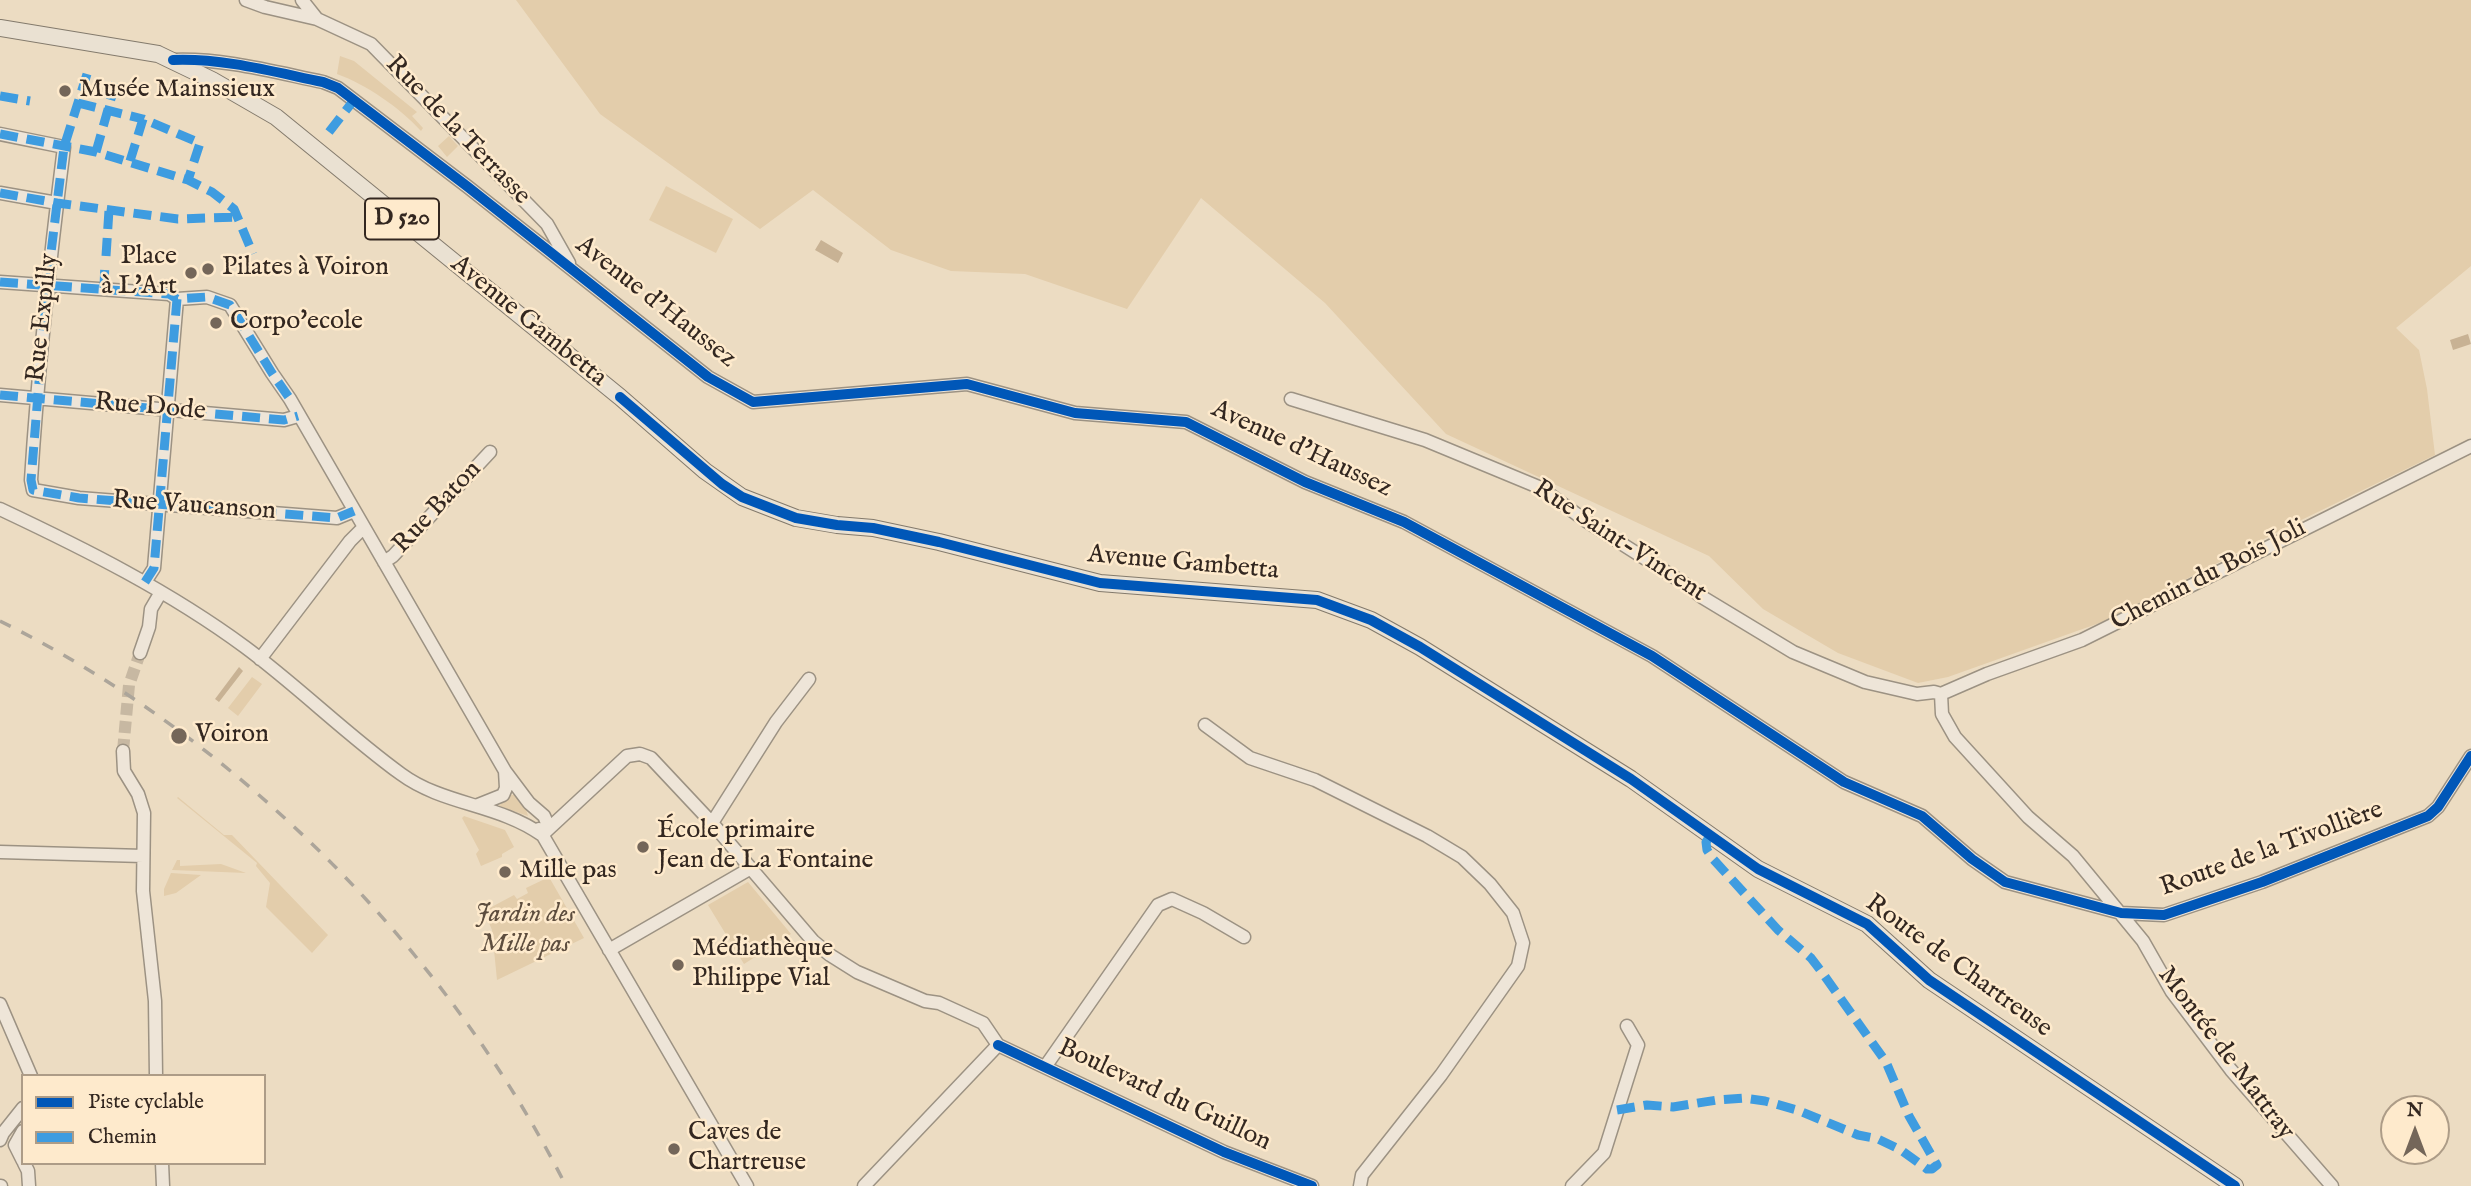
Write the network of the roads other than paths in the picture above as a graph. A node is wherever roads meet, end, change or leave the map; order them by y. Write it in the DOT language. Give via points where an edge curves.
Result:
graph roads {
  1 [pos="246,0"];
  2 [pos="302,0"];
  3 [pos="317,19"];
  4 [pos="0,28"];
  5 [pos="173,60"];
  6 [pos="0,134"];
  7 [pos="0,193"];
  8 [pos="54,200"];
  9 [pos="572,269"];
  10 [pos="0,282"];
  11 [pos="47,285"];
  12 [pos="176,299"];
  13 [pos="0,395"];
  14 [pos="37,398"];
  15 [pos="1291,399"];
  16 [pos="169,409"];
  17 [pos="298,416"];
  18 [pos="2471,446"];
  19 [pos="490,452"];
  20 [pos="33,490"];
  21 [pos="160,505"];
  22 [pos="0,509"];
  23 [pos="354,510"];
  24 [pos="364,527"];
  25 [pos="384,562"];
  26 [pos="145,582"];
  27 [pos="161,592"];
  28 [pos="140,653"];
  29 [pos="260,659"];
  30 [pos="809,679"];
  31 [pos="1941,694"];
  32 [pos="1205,725"];
  33 [pos="123,751"];
  34 [pos="2471,756"];
  35 [pos="505,771"];
  36 [pos="1877,795"];
  37 [pos="529,803"];
  38 [pos="478,805"];
  39 [pos="574,806"];
  40 [pos="1685,818"];
  41 [pos="712,823"];
  42 [pos="542,835"];
  43 [pos="0,853"];
  44 [pos="143,856"];
  45 [pos="751,869"];
  46 [pos="2121,913"];
  47 [pos="1244,937"];
  48 [pos="609,950"];
  49 [pos="0,1004"];
  50 [pos="1627,1026"];
  51 [pos="998,1045"];
  52 [pos="1045,1067"];
  53 [pos="30,1074"];
  54 [pos="156,1074"];
  55 [pos="21,1121"];
  56 [pos="0,1140"];
  57 [pos="21,1158"];
  58 [pos="25,1165"];
  59 [pos="162,1165"];
  60 [pos="29,1186"];
  61 [pos="163,1186"];
  62 [pos="747,1186"];
  63 [pos="864,1186"];
  64 [pos="1312,1186"];
  65 [pos="1360,1186"];
  66 [pos="1572,1186"];
  67 [pos="2235,1186"];
  68 [pos="2332,1186"];
  1 -- 3 [label="street"];
  2 -- 3 [label="street"];
  3 -- 9 [label="street, Rue de la Terrasse" via="371,44 547,223"];
  4 -- 5 [label="main road, Avenue Gambetta / D 520" via="122,47"];
  5 -- 9 [label="street, Avenue d'Haussez" via="201,59 338,88"];
  5 -- 40 [label="main road, Avenue Gambetta / D 520" via="276,117 742,497 796,518 939,542 1100,583 1291,596 1344,608 1420,647"];
  6 -- 8 [label="street, Rue Expilly" via="59,151"];
  7 -- 8 [label="street"];
  8 -- 11 [label="street, Rue Expilly"];
  9 -- 36 [label="street, Avenue d'Haussez" via="708,377 752,402 967,384 1075,413 1186,422 1305,482 1404,523 1652,656 1844,782"];
  10 -- 11 [label="street"];
  11 -- 12 [label="street"];
  11 -- 14 [label="street, Rue Expilly"];
  12 -- 16 [label="street"];
  12 -- 17 [label="street" via="207,297 230,305"];
  13 -- 14 [label="street, Rue Dode"];
  14 -- 16 [label="street, Rue Dode"];
  14 -- 20 [label="street, Rue Expilly"];
  15 -- 31 [label="street, Rue Saint-Vincent" via="1425,440 1541,488 1702,597 1793,652 1865,682 1917,694"];
  16 -- 17 [label="street, Rue Dode" via="284,419"];
  16 -- 21 [label="street"];
  17 -- 23 [label="street"];
  18 -- 31 [label="street, Chemin du Bois Joli" via="2082,640"];
  19 -- 25 [label="street, Rue Baton"];
  20 -- 21 [label="street, Rue Vaucanson"];
  21 -- 23 [label="street, Rue Vaucanson" via="337,518"];
  21 -- 26 [label="street" via="154,569"];
  22 -- 26 [label="street"];
  23 -- 24 [label="street"];
  24 -- 25 [label="street"];
  24 -- 29 [label="street"];
  25 -- 35 [label="street"];
  26 -- 27 [label="street"];
  27 -- 28 [label="street" via="151,609"];
  27 -- 29 [label="street"];
  29 -- 38 [label="street" via="403,776"];
  30 -- 41 [label="street"];
  31 -- 46 [label="street, Montée de Mattray" via="1942,714 1955,737 2028,817 2073,856"];
  32 -- 65 [label="street" via="1250,758 1327,785 1462,857 1490,884 1517,923 1523,943 1518,966 1362,1175"];
  33 -- 44 [label="street" via="123,767 142,803"];
  34 -- 46 [label="street, Route de la Tivollière" via="2438,807 2415,822 2164,915"];
  35 -- 37 [label="street"];
  35 -- 38 [label="street" via="503,795"];
  36 -- 46 [label="street, Route de la Tivollière" via="1922,816 2005,883"];
  37 -- 39 [label="street" via="554,810"];
  37 -- 42 [label="street"];
  38 -- 42 [label="street" via="525,823"];
  39 -- 41 [label="street" via="627,756 640,754 651,758"];
  39 -- 42 [label="street"];
  40 -- 67 [label="main road, Route de Chartreuse / D 520" via="1758,869 1867,924 1929,980"];
  41 -- 45 [label="street"];
  42 -- 48 [label="street"];
  43 -- 44 [label="street"];
  44 -- 54 [label="street"];
  45 -- 48 [label="street"];
  45 -- 51 [label="street" via="830,955 857,972 984,1023"];
  46 -- 68 [label="street, Montée de Mattray" via="2172,992 2231,1070"];
  47 -- 52 [label="street" via="1172,899 1158,905"];
  48 -- 62 [label="street"];
  49 -- 53 [label="street"];
  50 -- 66 [label="street" via="1638,1045 1604,1153"];
  51 -- 52 [label="street, Boulevard du Guillon"];
  51 -- 63 [label="street"];
  52 -- 64 [label="street, Boulevard du Guillon" via="1224,1152"];
  55 -- 56 [label="street"];
  55 -- 57 [label="street" via="15,1145"];
  58 -- 60 [label="street"];
  59 -- 61 [label="street"];
}
